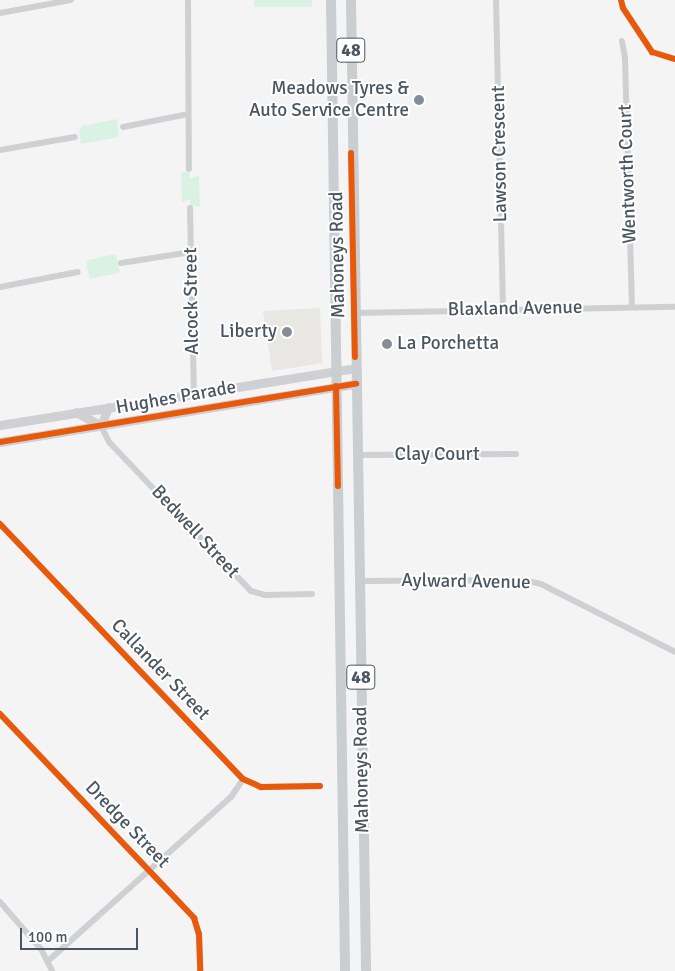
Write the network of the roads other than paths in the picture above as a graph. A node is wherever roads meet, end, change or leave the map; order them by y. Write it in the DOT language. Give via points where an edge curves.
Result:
graph roads {
  1 [pos="71,0"];
  2 [pos="331,0"];
  3 [pos="351,0"];
  4 [pos="496,0"];
  5 [pos="188,2"];
  6 [pos="0,14"];
  7 [pos="622,40"];
  8 [pos="188,114"];
  9 [pos="122,127"];
  10 [pos="75,137"];
  11 [pos="0,150"];
  12 [pos="190,169"];
  13 [pos="190,208"];
  14 [pos="191,252"];
  15 [pos="121,263"];
  16 [pos="78,272"];
  17 [pos="0,287"];
  18 [pos="675,306"];
  19 [pos="632,307"];
  20 [pos="503,308"];
  21 [pos="355,313"];
  22 [pos="356,368"];
  23 [pos="336,371"];
  24 [pos="356,384"];
  25 [pos="336,386"];
  26 [pos="194,393"];
  27 [pos="108,407"];
  28 [pos="196,410"];
  29 [pos="76,412"];
  30 [pos="0,425"];
  31 [pos="101,426"];
  32 [pos="0,442"];
  33 [pos="516,454"];
  34 [pos="358,455"];
  35 [pos="0,524"];
  36 [pos="360,581"];
  37 [pos="312,594"];
  38 [pos="675,652"];
  39 [pos="0,714"];
  40 [pos="243,779"];
  41 [pos="362,784"];
  42 [pos="320,786"];
  43 [pos="344,786"];
  44 [pos="149,870"];
  45 [pos="0,902"];
  46 [pos="48,962"];
  47 [pos="52,971"];
  48 [pos="200,971"];
  49 [pos="346,971"];
  50 [pos="366,971"];
  1 -- 6 [label="street"];
  2 -- 23 [label="main road, Mahoneys Road / 48"];
  3 -- 21 [label="main road, Mahoneys Road / 48"];
  4 -- 20 [label="street, Lawson Crescent"];
  5 -- 8 [label="street"];
  7 -- 19 [label="street, Wentworth Court"];
  8 -- 9 [label="street"];
  8 -- 12 [label="street"];
  10 -- 11 [label="street"];
  13 -- 14 [label="street, Alcock Street"];
  14 -- 15 [label="street"];
  14 -- 26 [label="street, Alcock Street"];
  16 -- 17 [label="street"];
  18 -- 19 [label="street, Blaxland Avenue"];
  19 -- 20 [label="street, Blaxland Avenue"];
  20 -- 21 [label="street, Blaxland Avenue"];
  21 -- 22 [label="main road, Mahoneys Road / 48"];
  22 -- 23 [label="street, Hughes Parade"];
  22 -- 24 [label="main road, Mahoneys Road / 48"];
  23 -- 25 [label="main road, Mahoneys Road / 48"];
  23 -- 26 [label="street, Hughes Parade"];
  24 -- 25 [label="street, Hughes Parade"];
  24 -- 34 [label="main road, Mahoneys Road / 48"];
  25 -- 28 [label="street, Hughes Parade"];
  25 -- 43 [label="main road, Mahoneys Road / 48"];
  26 -- 27 [label="street, Hughes Parade"];
  26 -- 28 [label="street"];
  27 -- 29 [label="street, Hughes Parade"];
  27 -- 31 [label="street"];
  28 -- 31 [label="street, Hughes Parade"];
  29 -- 30 [label="street, Hughes Parade"];
  29 -- 31 [label="street"];
  31 -- 32 [label="street, Hughes Parade"];
  31 -- 37 [label="street, Bedwell Street" via="109,442 251,591"];
  33 -- 34 [label="street, Clay Court"];
  34 -- 36 [label="main road, Mahoneys Road / 48"];
  35 -- 40 [label="street, Callander Street"];
  36 -- 38 [label="street, Aylward Avenue" via="524,580 541,584"];
  36 -- 41 [label="main road, Mahoneys Road / 48"];
  39 -- 44 [label="street, Dredge Street"];
  40 -- 42 [label="street, Callander Street" via="261,787"];
  40 -- 44 [label="street" via="231,797"];
  41 -- 43 [label="main road"];
  41 -- 50 [label="main road, Mahoneys Road / 48"];
  43 -- 49 [label="main road, Mahoneys Road / 48"];
  44 -- 46 [label="street"];
  44 -- 48 [label="street, Dredge Street" via="196,922"];
  45 -- 46 [label="street"];
  46 -- 47 [label="street"];
}
